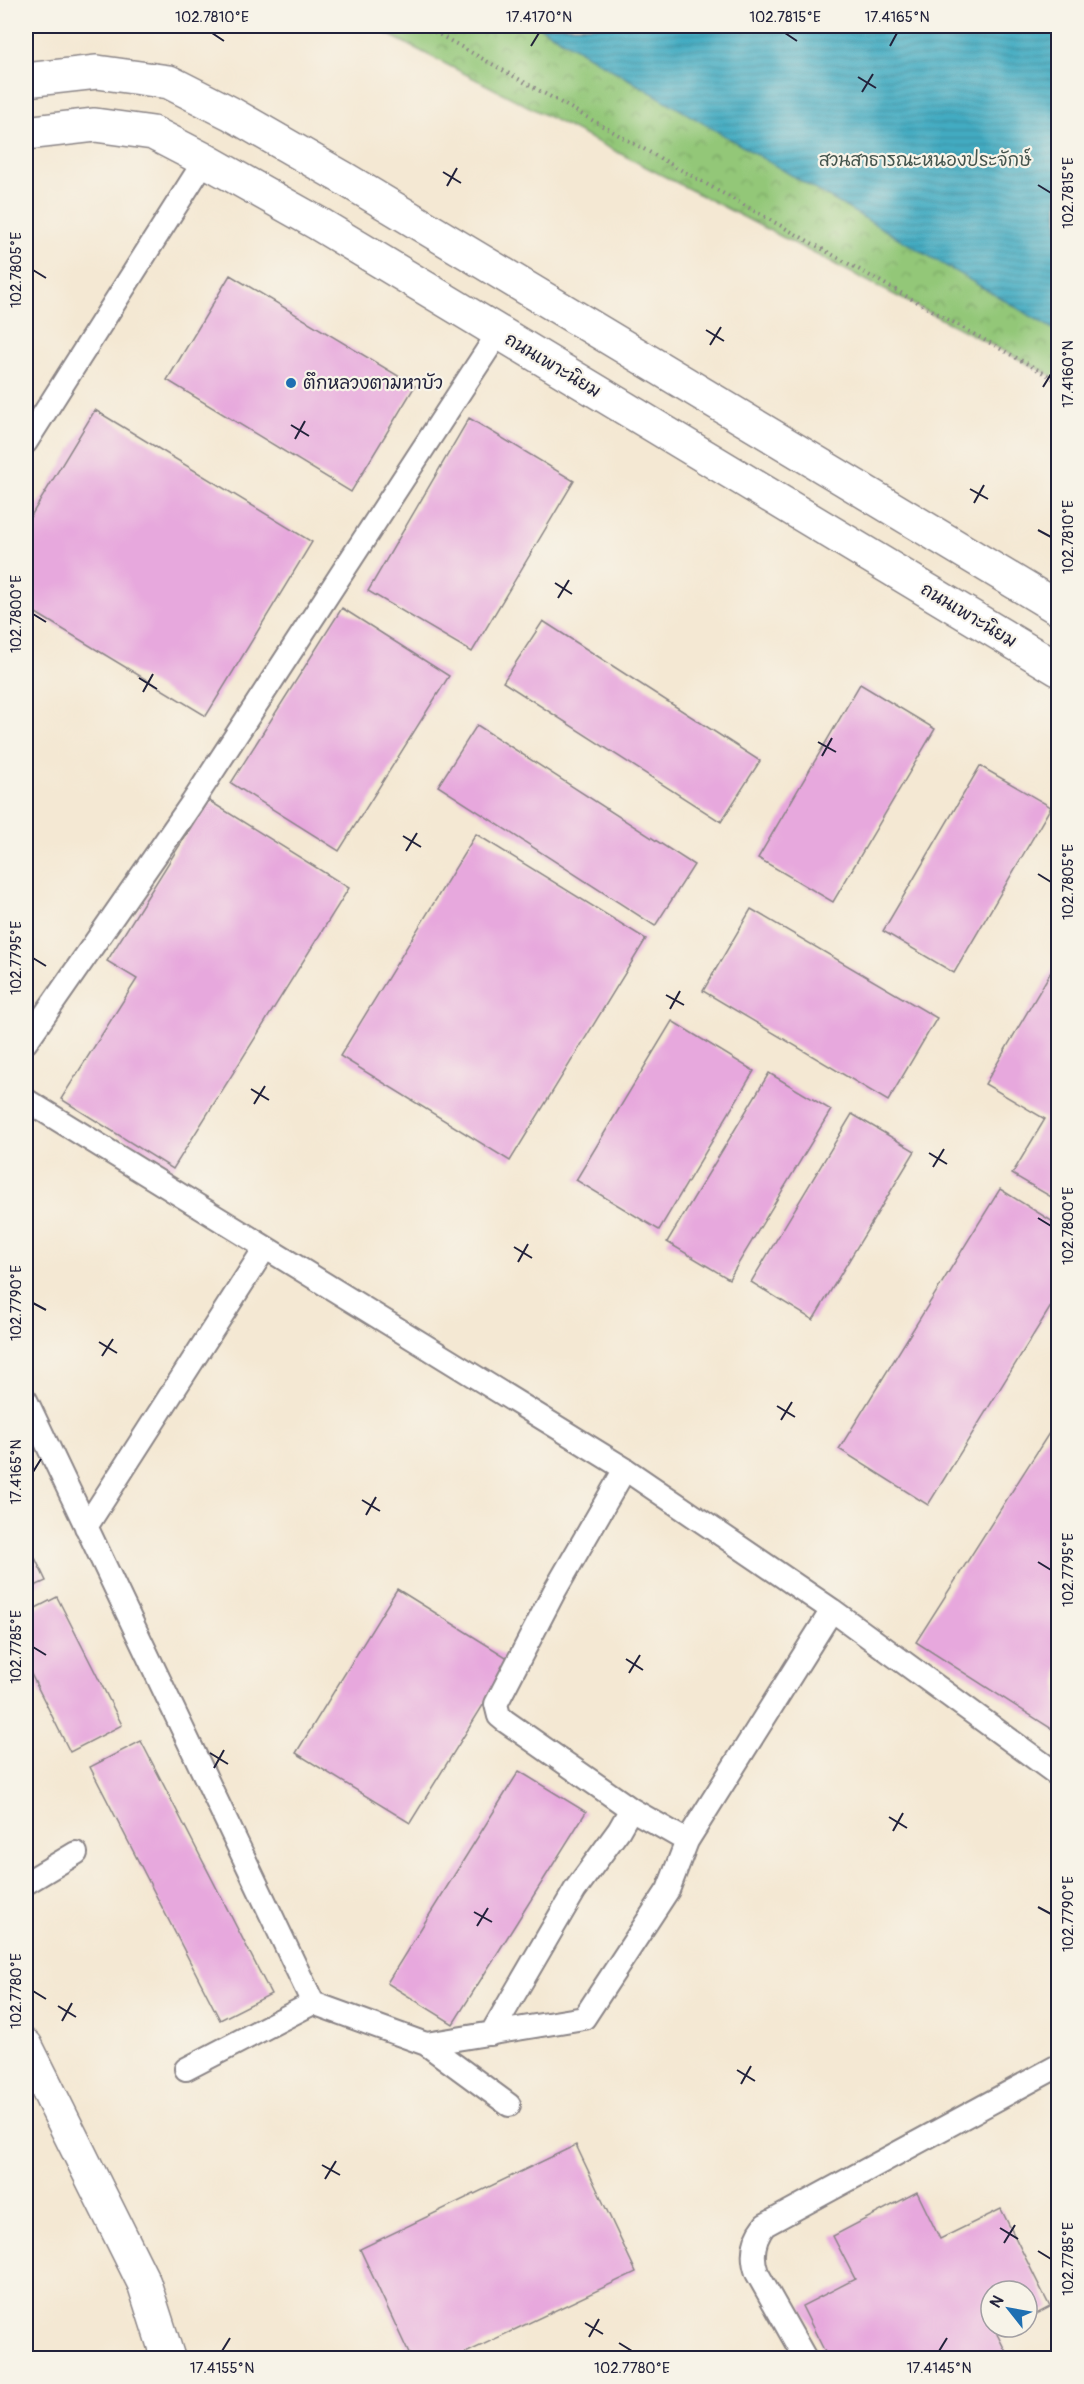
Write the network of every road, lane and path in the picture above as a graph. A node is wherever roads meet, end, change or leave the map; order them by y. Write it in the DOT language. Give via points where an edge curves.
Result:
graph roads {
  1 [pos="424,26"];
  2 [pos="26,80"];
  3 [pos="26,133"];
  4 [pos="205,160"];
  5 [pos="499,332"];
  6 [pos="1059,381"];
  7 [pos="26,441"];
  8 [pos="1059,608"];
  9 [pos="1059,669"];
  10 [pos="26,1042"];
  11 [pos="26,1100"];
  12 [pos="265,1248"];
  13 [pos="26,1400"];
  14 [pos="624,1469"];
  15 [pos="86,1527"];
  16 [pos="832,1610"];
  17 [pos="1059,1775"];
  18 [pos="631,1809"];
  19 [pos="687,1841"];
  20 [pos="76,1853"];
  21 [pos="26,1883"];
  22 [pos="314,2003"];
  23 [pos="491,2034"];
  24 [pos="426,2044"];
  25 [pos="26,2046"];
  26 [pos="1059,2066"];
  27 [pos="186,2069"];
  28 [pos="509,2105"];
  29 [pos="168,2358"];
  30 [pos="805,2358"];
  1 -- 6 [label="path"];
  2 -- 8 [label="street" via="97,72 169,82 230,113"];
  3 -- 4 [label="street, ถนนเพาะนิยม" via="96,125 153,133"];
  4 -- 5 [label="street, ถนนเพาะนิยม"];
  4 -- 7 [label="lane"];
  5 -- 9 [label="street, ถนนเพาะนิยม"];
  5 -- 10 [label="lane" via="192,803"];
  11 -- 12 [label="lane"];
  12 -- 14 [label="lane"];
  12 -- 15 [label="lane"];
  13 -- 15 [label="lane"];
  14 -- 16 [label="lane"];
  14 -- 18 [label="lane" via="496,1704 505,1721"];
  15 -- 22 [label="lane"];
  16 -- 17 [label="lane"];
  16 -- 19 [label="lane"];
  18 -- 19 [label="lane"];
  18 -- 23 [label="lane" via="574,1890"];
  19 -- 23 [label="lane" via="668,1890 584,2018"];
  20 -- 21 [label="lane"];
  22 -- 24 [label="lane"];
  22 -- 27 [label="lane"];
  23 -- 24 [label="lane"];
  24 -- 28 [label="lane"];
  25 -- 29 [label="street" via="144,2283"];
  26 -- 30 [label="lane" via="765,2225 756,2240 757,2273"];
}
